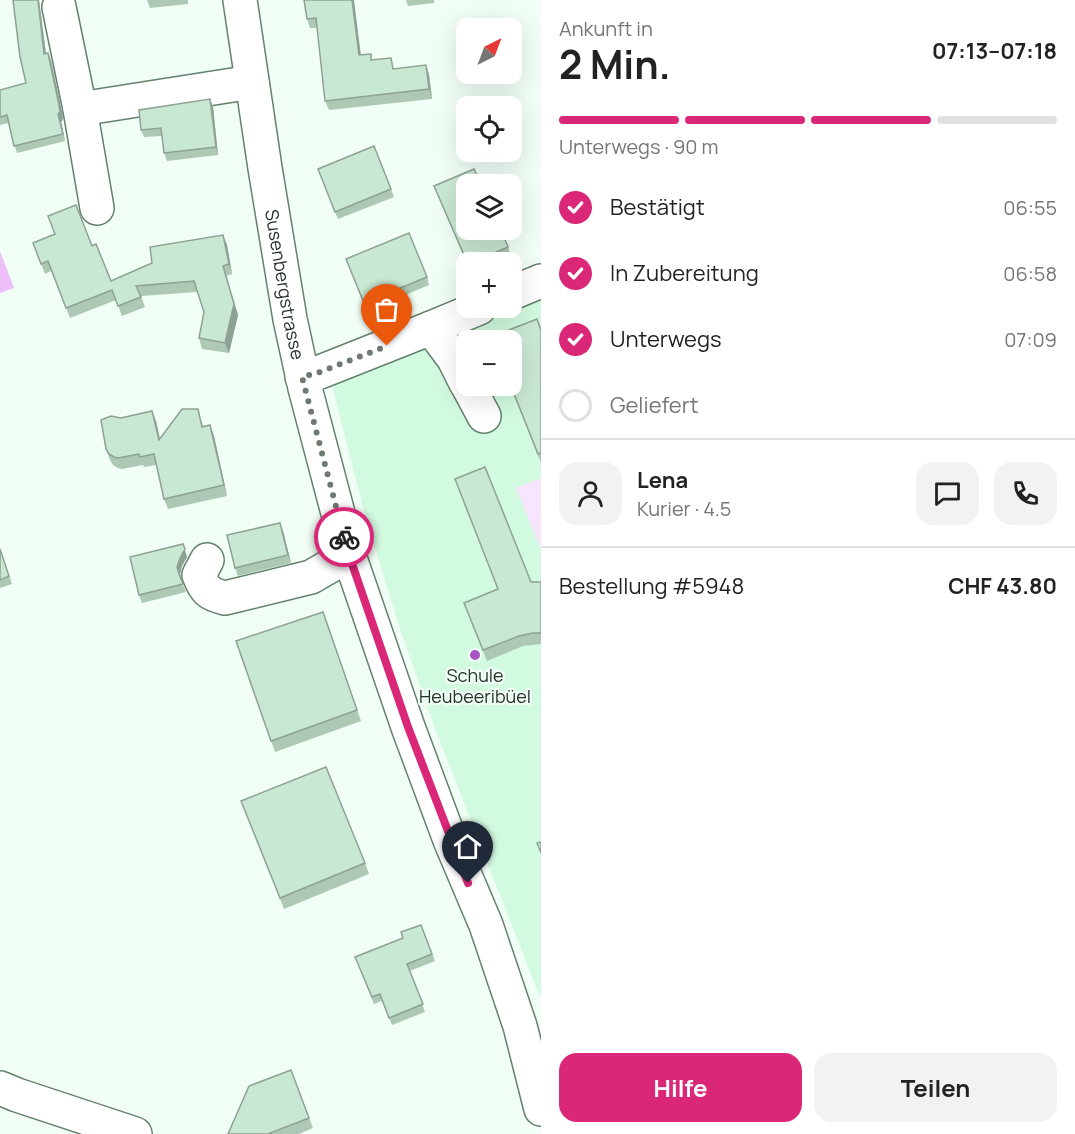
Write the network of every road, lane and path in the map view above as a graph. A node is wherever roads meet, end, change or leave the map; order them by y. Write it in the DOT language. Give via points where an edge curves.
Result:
graph roads {
  1 [pos="240,0"];
  2 [pos="59,7"];
  3 [pos="252,82"];
  4 [pos="80,109"];
  5 [pos="97,208"];
  6 [pos="541,280"];
  7 [pos="522,289"];
  8 [pos="456,318"];
  9 [pos="431,328"];
  10 [pos="456,363"];
  11 [pos="302,377"];
  12 [pos="473,396"];
  13 [pos="484,416"];
  14 [pos="349,555"];
  15 [pos="207,560"];
  16 [pos="0,1088"];
  17 [pos="541,1109"];
  18 [pos="135,1134"];
  1 -- 3 [label="street, Susenbergstrasse"];
  2 -- 4 [label="street"];
  3 -- 4 [label="street"];
  3 -- 11 [label="street, Susenbergstrasse"];
  4 -- 5 [label="street"];
  6 -- 7 [label="street"];
  8 -- 9 [label="street"];
  9 -- 10 [label="street"];
  9 -- 11 [label="street"];
  11 -- 14 [label="street, Susenbergstrasse"];
  12 -- 13 [label="street"];
  14 -- 15 [label="street" via="311,578 225,598 204,587 200,575"];
  14 -- 17 [label="street, Susenbergstrasse" via="408,727 486,925 520,1026"];
  16 -- 18 [label="street"];
}
